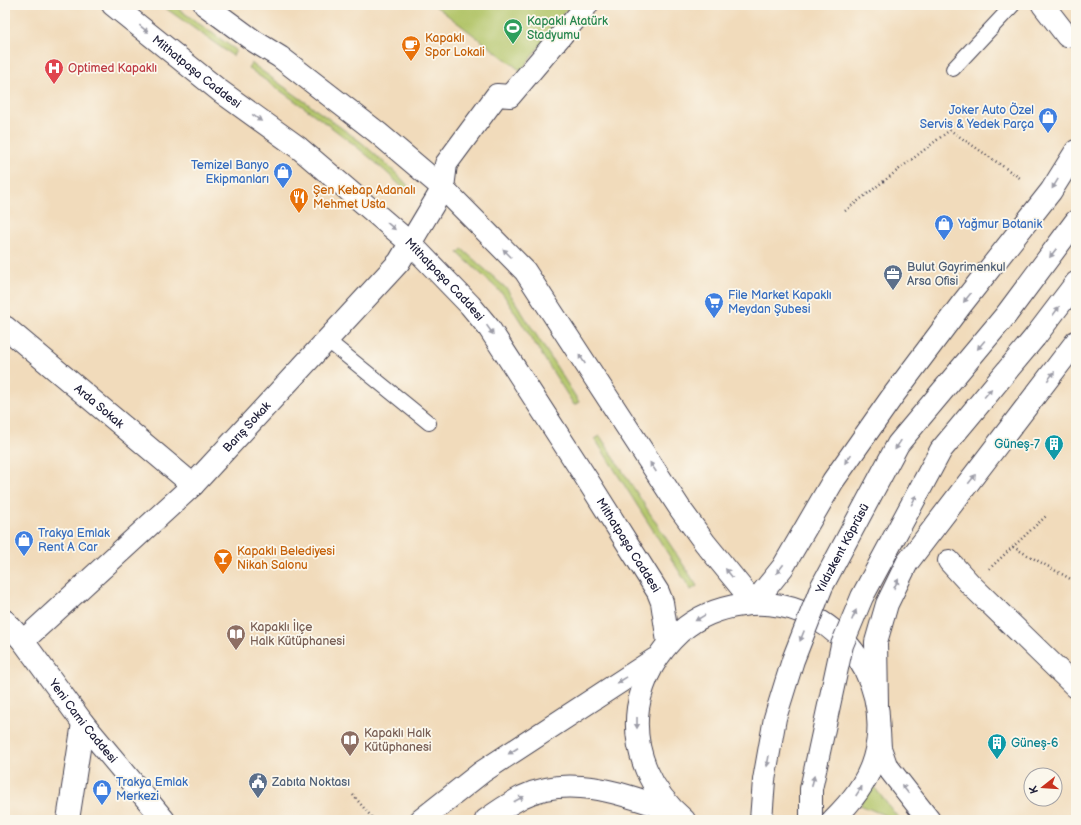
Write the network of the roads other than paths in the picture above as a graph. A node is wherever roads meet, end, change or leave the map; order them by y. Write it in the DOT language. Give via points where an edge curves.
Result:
graph roads {
  1 [pos="113,5"];
  2 [pos="205,5"];
  3 [pos="587,5"];
  4 [pos="1013,5"];
  5 [pos="1043,5"];
  6 [pos="1067,36"];
  7 [pos="953,69"];
  8 [pos="1076,151"];
  9 [pos="443,188"];
  10 [pos="1076,221"];
  11 [pos="410,243"];
  12 [pos="1076,283"];
  13 [pos="5,326"];
  14 [pos="326,340"];
  15 [pos="1076,342"];
  16 [pos="429,423"];
  17 [pos="193,485"];
  18 [pos="949,560"];
  19 [pos="754,603"];
  20 [pos="5,621"];
  21 [pos="23,641"];
  22 [pos="668,642"];
  23 [pos="655,660"];
  24 [pos="1076,687"];
  25 [pos="878,713"];
  26 [pos="83,723"];
  27 [pos="678,815"];
  28 [pos="68,820"];
  29 [pos="164,820"];
  30 [pos="421,820"];
  31 [pos="486,820"];
  32 [pos="761,820"];
  33 [pos="811,820"];
  34 [pos="833,820"];
  35 [pos="929,820"];
  1 -- 11 [label="main road, Mithatpaşa Caddesi, one-way" via="220,91 299,148"];
  2 -- 9 [label="main road" via="286,61"];
  3 -- 9 [label="main road" via="510,96 497,95 446,164"];
  4 -- 7 [label="lane"];
  5 -- 6 [label="main road"];
  8 -- 19 [label="main road, one-way" via="1051,191 961,305 832,481 783,567"];
  9 -- 11 [label="main road, Barış Sokak"];
  19 -- 9 [label="main road, one-way" via="681,510 525,271"];
  10 -- 32 [label="main road, Yıldızkent Köprüsü, one-way, bridge" via="1006,315 898,444 822,586 793,660 776,718 764,780"];
  11 -- 14 [label="main road, Barış Sokak" via="399,262"];
  11 -- 22 [label="main road, Mithatpaşa Caddesi, one-way" via="489,328 581,469 658,592"];
  33 -- 12 [label="main road, one-way, bridge" via="811,789 842,645 862,598 941,450 1035,337"];
  13 -- 17 [label="main road, Arda Sokak"];
  14 -- 16 [label="lane"];
  14 -- 17 [label="main road, Barış Sokak"];
  25 -- 15 [label="main road, one-way" via="876,642 887,604 907,563"];
  17 -- 21 [label="main road, Barış Sokak"];
  18 -- 24 [label="main road" via="971,585"];
  19 -- 22 [label="main road, one-way" via="730,606 707,614 686,626"];
  19 -- 25 [label="main road" via="775,604 796,610 816,618 834,630 850,645 862,663 871,682"];
  20 -- 21 [label="main road, Yeni Cami Caddesi"];
  21 -- 26 [label="main road, Yeni Cami Caddesi"];
  22 -- 23 [label="main road"];
  23 -- 27 [label="main road, one-way" via="640,697 638,738 649,777 659,795"];
  23 -- 30 [label="main road, one-way" via="482,772"];
  34 -- 25 [label="main road, one-way" via="848,806 868,775 878,741"];
  35 -- 25 [label="main road, one-way" via="886,764 880,748"];
  26 -- 28 [label="main road"];
  26 -- 29 [label="main road, Yeni Cami Caddesi"];
  31 -- 27 [label="main road, one-way" via="523,797 567,787 590,787 615,792"];
}
